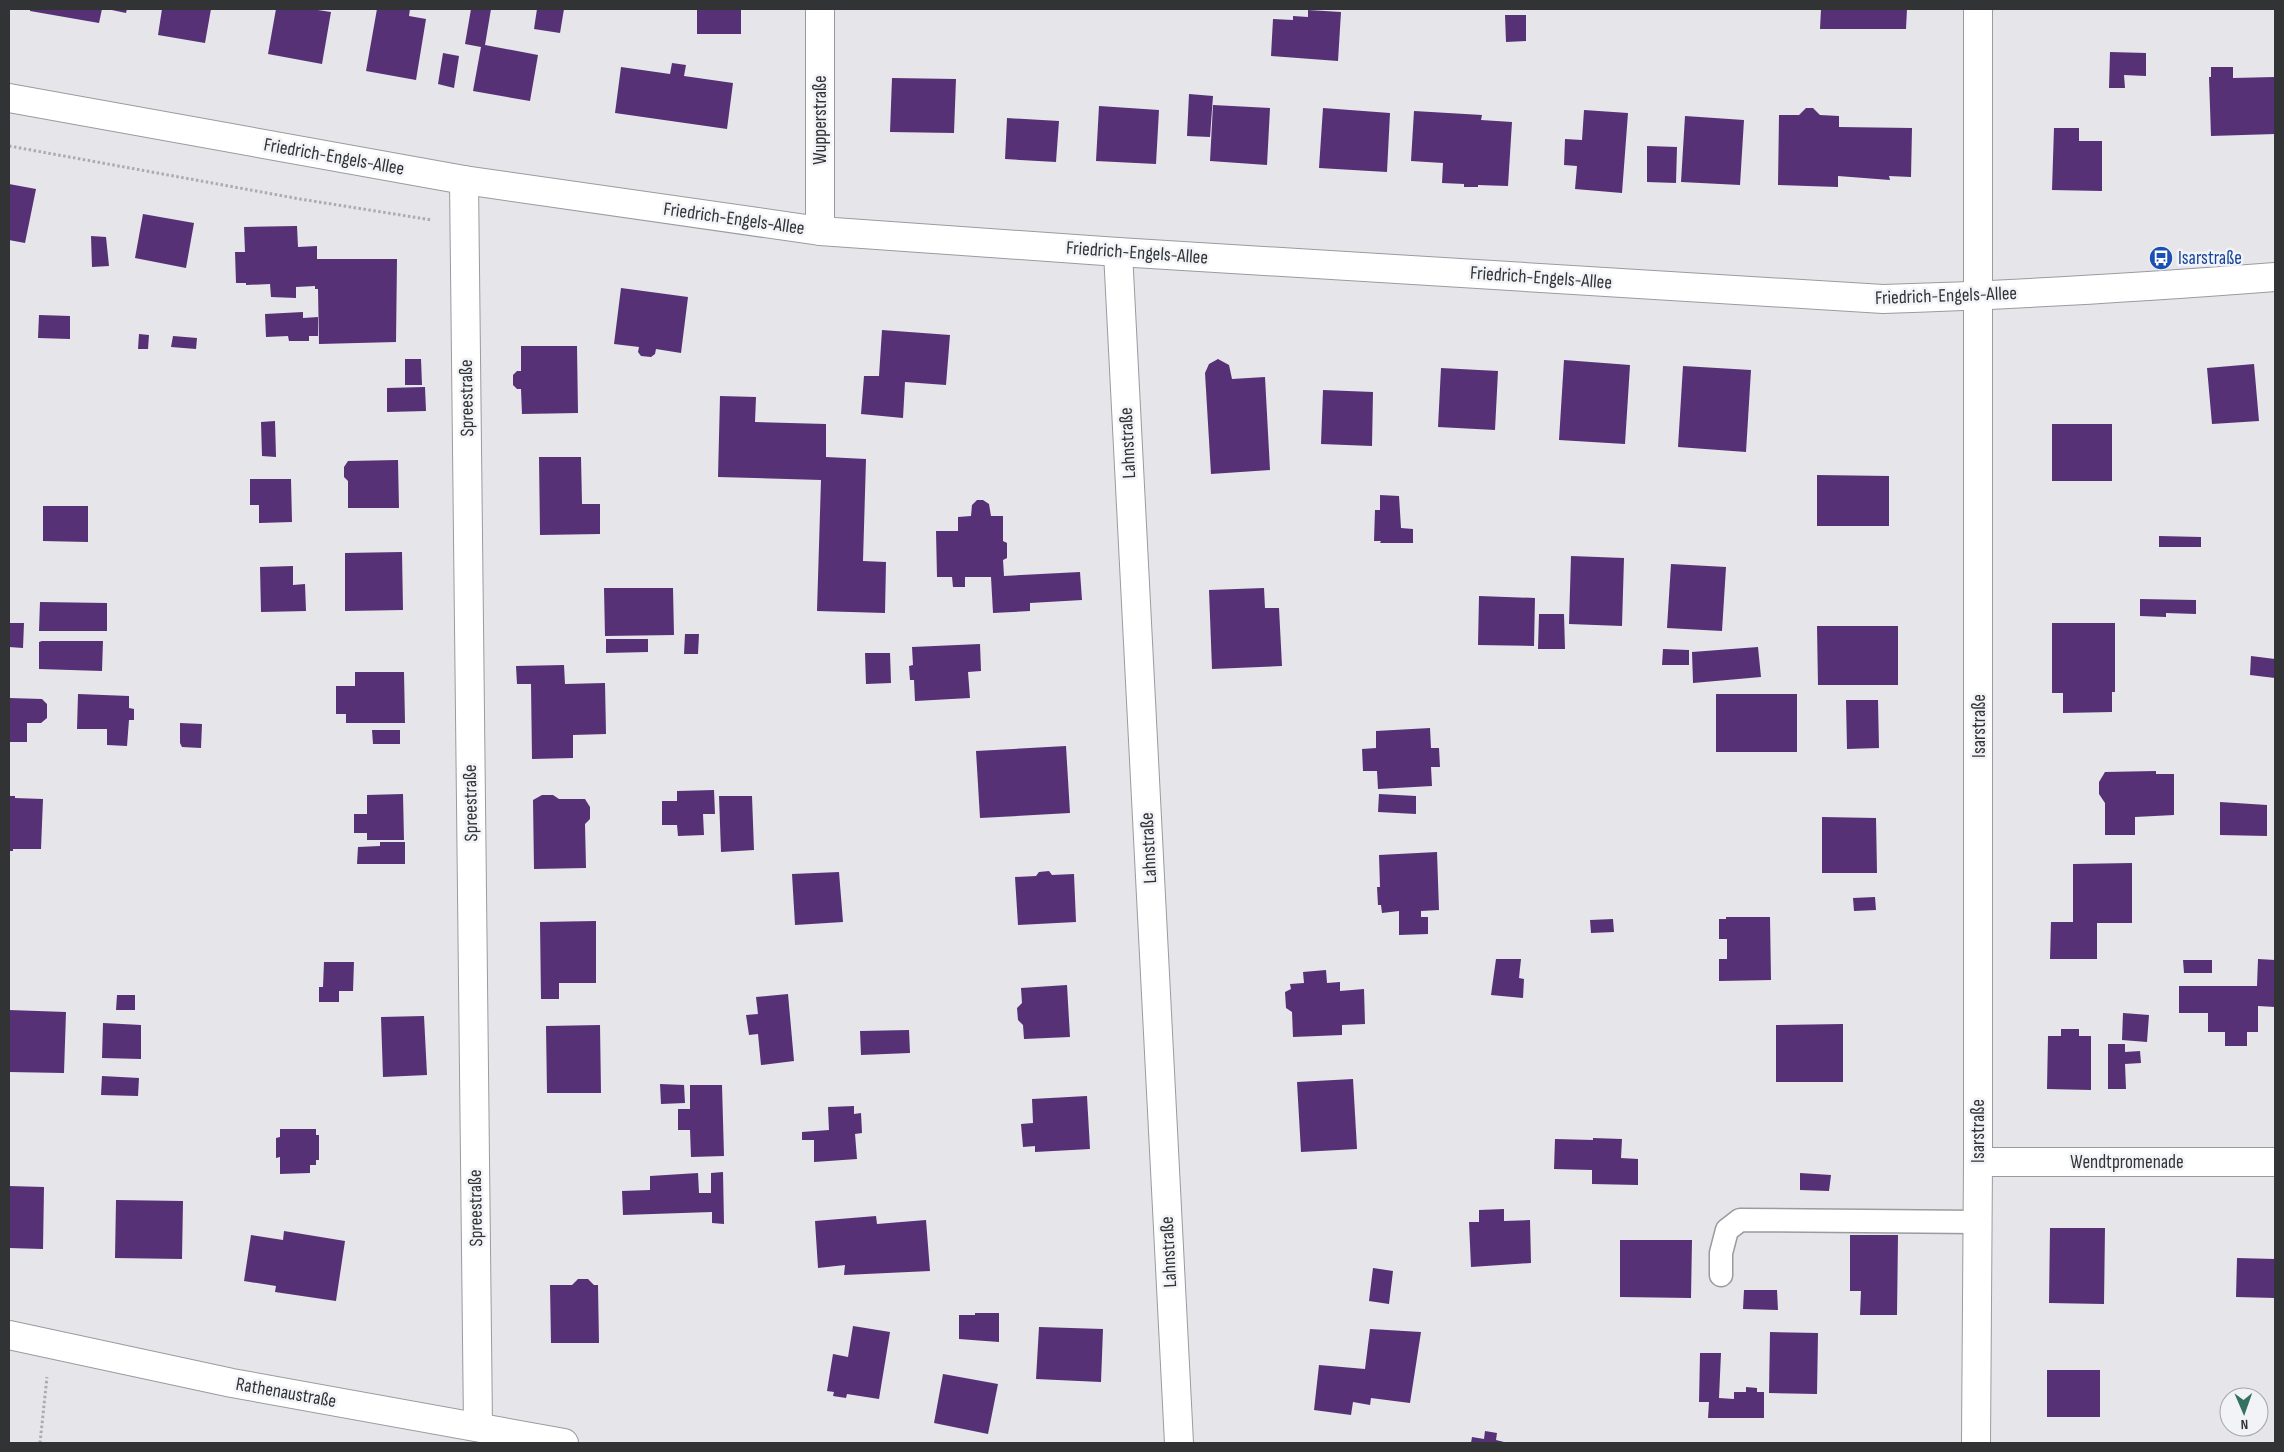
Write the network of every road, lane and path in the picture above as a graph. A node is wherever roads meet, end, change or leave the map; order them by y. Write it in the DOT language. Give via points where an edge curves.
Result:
graph roads {
  1 [pos="820,9"];
  2 [pos="1978,9"];
  3 [pos="9,98"];
  4 [pos="9,146"];
  5 [pos="464,180"];
  6 [pos="465,225"];
  7 [pos="820,231"];
  8 [pos="1118,252"];
  9 [pos="2275,277"];
  10 [pos="1979,296"];
  11 [pos="1978,1162"];
  12 [pos="2275,1162"];
  13 [pos="1978,1222"];
  14 [pos="1721,1275"];
  15 [pos="9,1335"];
  16 [pos="51,1343"];
  17 [pos="478,1426"];
  18 [pos="40,1443"];
  19 [pos="564,1443"];
  20 [pos="1179,1443"];
  21 [pos="1976,1443"];
  1 -- 7 [label="street, Wupperstraße"];
  2 -- 10 [label="street, Isarstraße"];
  3 -- 5 [label="street, Friedrich-Engels-Allee"];
  4 -- 6 [label="path" via="300,199"];
  5 -- 6 [label="street, Spreestraße"];
  5 -- 7 [label="street, Friedrich-Engels-Allee"];
  6 -- 17 [label="street, Spreestraße"];
  7 -- 8 [label="street, Friedrich-Engels-Allee"];
  8 -- 10 [label="street, Friedrich-Engels-Allee" via="1884,299"];
  8 -- 20 [label="street, Lahnstraße"];
  9 -- 10 [label="street, Friedrich-Engels-Allee"];
  10 -- 11 [label="street, Isarstraße"];
  11 -- 12 [label="street, Wendtpromenade"];
  11 -- 13 [label="street, Isarstraße"];
  13 -- 14 [label="lane" via="1740,1220 1727,1230 1721,1253"];
  13 -- 21 [label="street, Isarstraße"];
  15 -- 16 [label="street, Rathenaustraße"];
  16 -- 17 [label="street, Rathenaustraße" via="232,1383"];
  16 -- 18 [label="path"];
  17 -- 19 [label="street, Rathenaustraße"];
}
